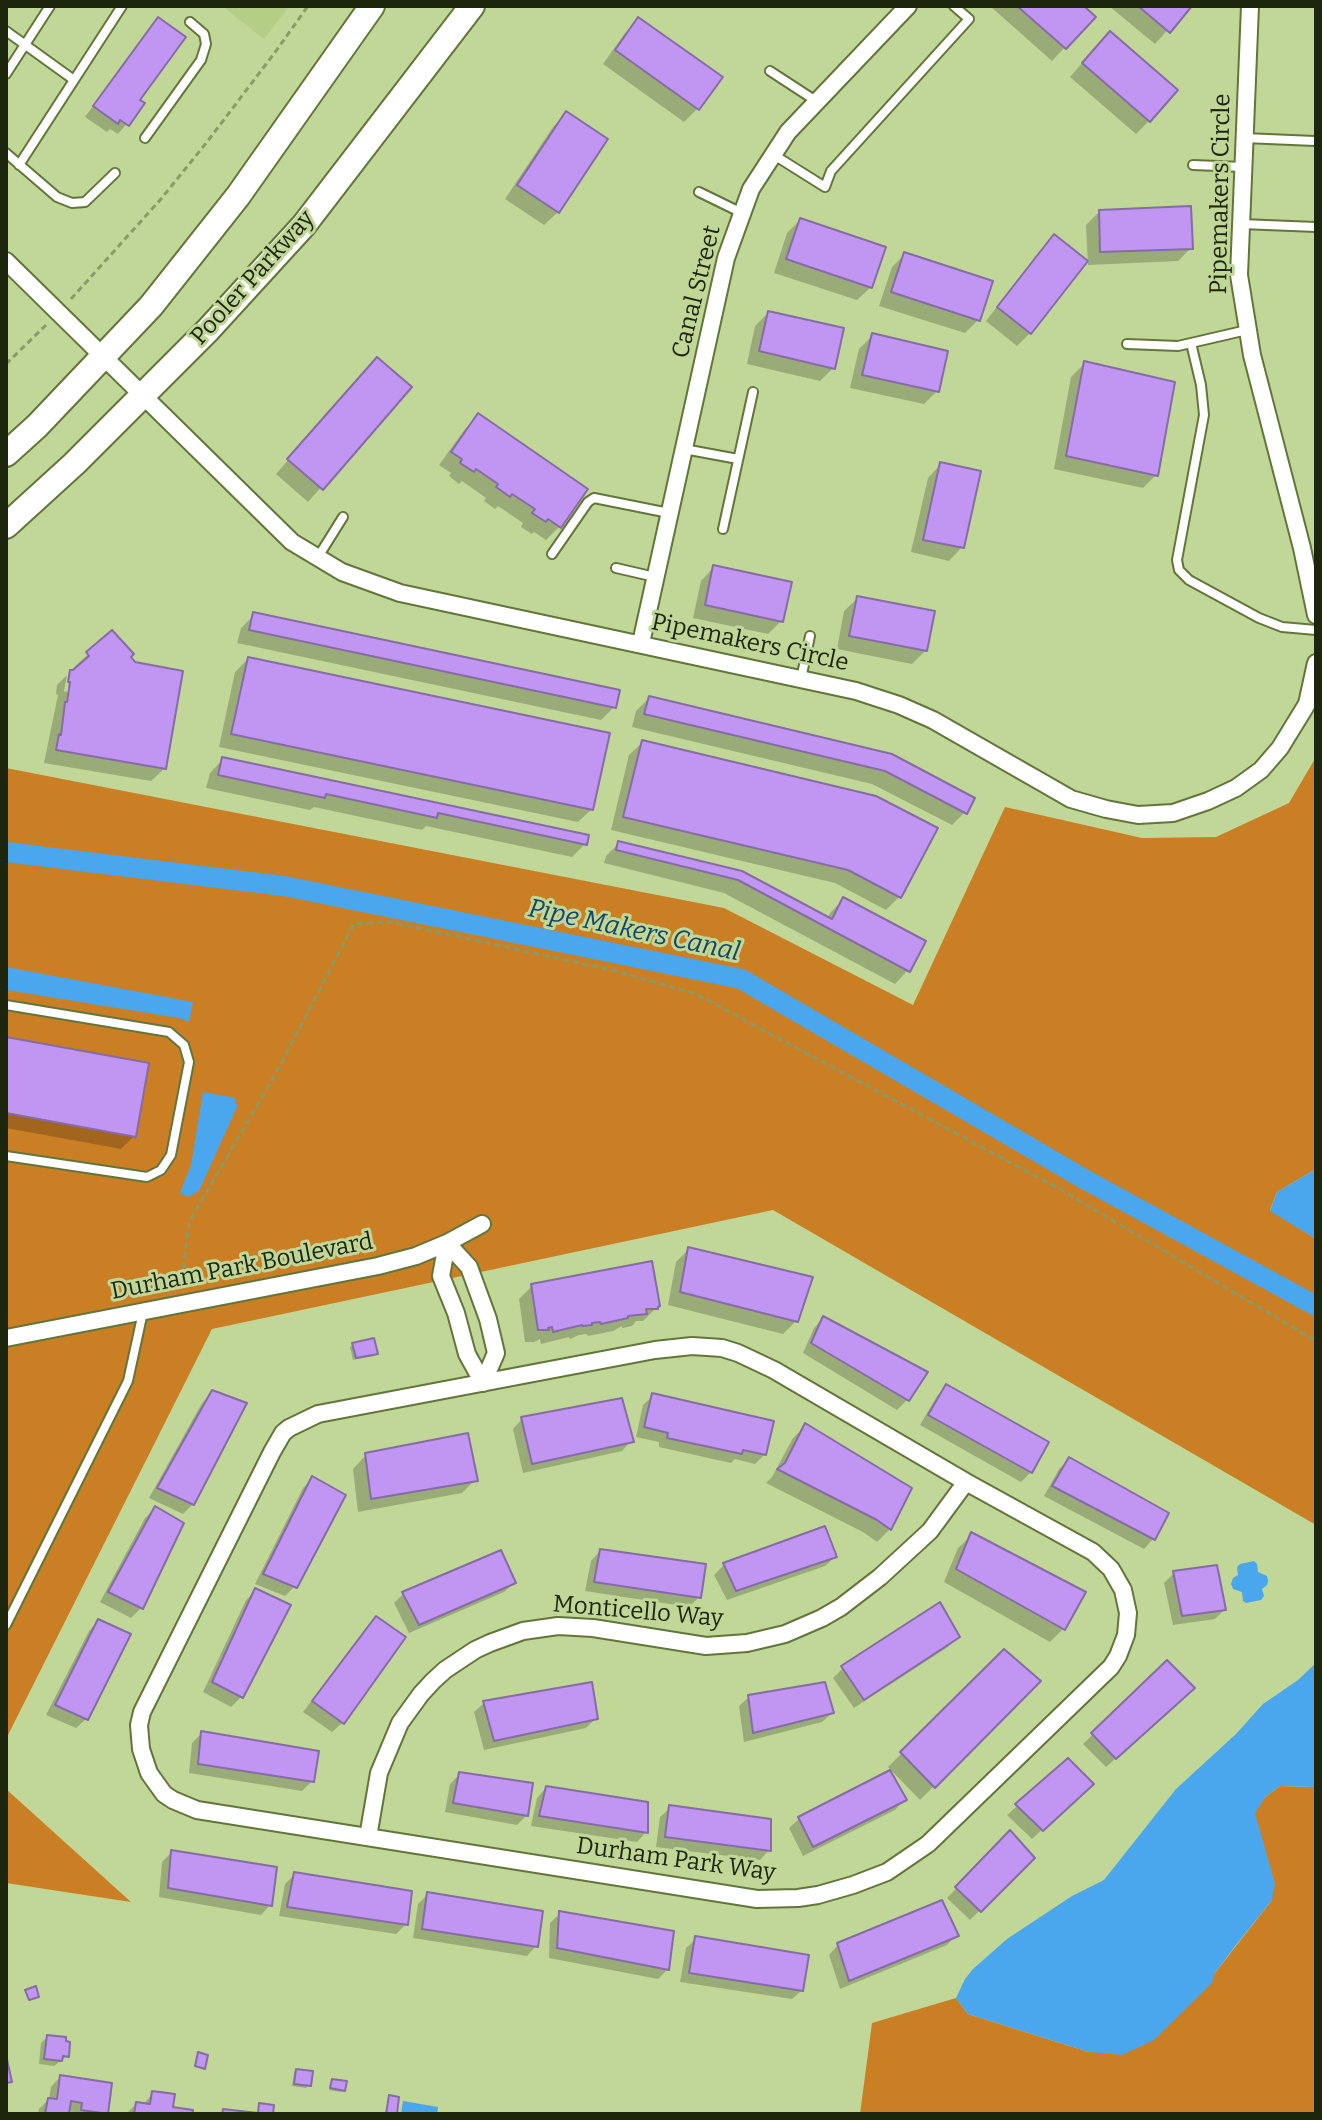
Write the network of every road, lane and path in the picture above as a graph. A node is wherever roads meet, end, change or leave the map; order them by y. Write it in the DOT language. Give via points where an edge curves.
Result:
graph roads {
  1 [pos="50,6"];
  2 [pos="122,6"];
  3 [pos="308,6"];
  4 [pos="372,6"];
  5 [pos="453,6"];
  6 [pos="472,6"];
  7 [pos="908,6"];
  8 [pos="954,6"];
  9 [pos="1250,6"];
  10 [pos="190,22"];
  11 [pos="6,31"];
  12 [pos="25,45"];
  13 [pos="770,71"];
  14 [pos="6,74"];
  15 [pos="74,80"];
  16 [pos="817,102"];
  17 [pos="145,138"];
  18 [pos="1244,138"];
  19 [pos="1315,141"];
  20 [pos="6,153"];
  21 [pos="774,155"];
  22 [pos="356,157"];
  23 [pos="19,165"];
  24 [pos="1193,165"];
  25 [pos="1243,167"];
  26 [pos="115,173"];
  27 [pos="699,192"];
  28 [pos="743,213"];
  29 [pos="1240,224"];
  30 [pos="1316,227"];
  31 [pos="6,261"];
  32 [pos="69,302"];
  33 [pos="50,322"];
  34 [pos="1247,330"];
  35 [pos="1191,343"];
  36 [pos="1127,344"];
  37 [pos="103,356"];
  38 [pos="6,364"];
  39 [pos="753,392"];
  40 [pos="142,396"];
  41 [pos="684,449"];
  42 [pos="6,454"];
  43 [pos="738,459"];
  44 [pos="670,513"];
  45 [pos="343,517"];
  46 [pos="6,526"];
  47 [pos="723,529"];
  48 [pos="552,554"];
  49 [pos="318,557"];
  50 [pos="616,568"];
  51 [pos="656,577"];
  52 [pos="1316,615"];
  53 [pos="1316,630"];
  54 [pos="810,636"];
  55 [pos="641,643"];
  56 [pos="1315,672"];
  57 [pos="801,679"];
  58 [pos="6,1005"];
  59 [pos="6,1156"];
  60 [pos="482,1224"];
  61 [pos="447,1243"];
  62 [pos="481,1295"];
  63 [pos="179,1305"];
  64 [pos="453,1305"];
  65 [pos="143,1312"];
  66 [pos="6,1338"];
  67 [pos="1316,1341"];
  68 [pos="483,1383"];
  69 [pos="966,1482"];
  70 [pos="6,1625"];
  71 [pos="368,1837"];
  1 -- 12 [label="lane"];
  2 -- 15 [label="lane"];
  3 -- 32 [label="path" via="161,199"];
  4 -- 37 [label="main road" via="238,196 151,306"];
  5 -- 22 [label="main road" via="362,128"];
  6 -- 22 [label="main road, Pooler Parkway"];
  7 -- 16 [label="street, Canal Street"];
  8 -- 21 [label="lane" via="969,19 831,171 825,187"];
  9 -- 18 [label="street, Pipemakers Circle"];
  10 -- 17 [label="lane" via="204,34 201,60"];
  11 -- 12 [label="lane"];
  12 -- 14 [label="lane"];
  12 -- 15 [label="lane"];
  13 -- 16 [label="lane"];
  15 -- 23 [label="lane"];
  16 -- 21 [label="street, Canal Street"];
  18 -- 19 [label="lane"];
  18 -- 25 [label="street, Pipemakers Circle"];
  20 -- 23 [label="lane"];
  21 -- 28 [label="street, Canal Street" via="751,189"];
  22 -- 40 [label="main road, Pooler Parkway" via="294,236"];
  23 -- 26 [label="lane" via="72,203 85,202"];
  24 -- 25 [label="lane"];
  25 -- 29 [label="street, Pipemakers Circle"];
  27 -- 28 [label="lane"];
  28 -- 41 [label="street, Canal Street" via="726,258"];
  29 -- 30 [label="lane"];
  29 -- 34 [label="street, Pipemakers Circle" via="1239,275"];
  31 -- 37 [label="street, Pipemakers Circle"];
  33 -- 38 [label="path"];
  34 -- 35 [label="lane"];
  34 -- 52 [label="street, Pipemakers Circle"];
  35 -- 36 [label="lane"];
  35 -- 53 [label="lane" via="1204,415 1179,570 1259,618 1282,627"];
  37 -- 40 [label="street, Pipemakers Circle"];
  37 -- 42 [label="main road"];
  39 -- 43 [label="lane"];
  40 -- 46 [label="main road, Pooler Parkway"];
  40 -- 49 [label="street, Pipemakers Circle" via="292,542"];
  41 -- 43 [label="lane"];
  41 -- 44 [label="street, Canal Street"];
  43 -- 47 [label="lane"];
  44 -- 48 [label="lane" via="594,498"];
  44 -- 51 [label="street, Canal Street"];
  45 -- 49 [label="lane"];
  49 -- 55 [label="street, Pipemakers Circle" via="342,572 400,593"];
  50 -- 51 [label="lane"];
  51 -- 55 [label="street, Canal Street"];
  54 -- 57 [label="lane"];
  55 -- 57 [label="street, Pipemakers Circle"];
  56 -- 57 [label="street, Pipemakers Circle" via="1307,704 1261,770 1208,801 1173,813 1138,815 1071,799 899,705"];
  58 -- 59 [label="lane" via="169,1032 184,1045 189,1062 171,1155 161,1170 147,1177"];
  60 -- 61 [label="street, Durham Park Boulevard"];
  61 -- 62 [label="street" via="469,1267"];
  61 -- 63 [label="street, Durham Park Boulevard" via="361,1270"];
  61 -- 64 [label="street" via="441,1276"];
  62 -- 64 [label="street"];
  62 -- 68 [label="street" via="496,1353"];
  63 -- 65 [label="street, Durham Park Boulevard"];
  63 -- 67 [label="path" via="189,1222 275,1075 354,924 391,922 616,971 696,994 1058,1188"];
  64 -- 68 [label="street" via="467,1354"];
  65 -- 66 [label="street, Durham Park Boulevard"];
  65 -- 70 [label="lane" via="128,1381"];
  68 -- 69 [label="street, Durham Park Way" via="675,1347 722,1348 774,1370"];
  68 -- 71 [label="street, Durham Park Way" via="318,1414 283,1433 142,1712 139,1737 145,1762 156,1784 173,1800 197,1810"];
  69 -- 71 [label="street, Monticello Way" via="930,1531 880,1577 832,1613 785,1634 706,1646 558,1626 523,1631 475,1650 433,1681 400,1723 379,1773"];
  69 -- 71 [label="street, Durham Park Way" via="1103,1560 1123,1590 1126,1635 1102,1677 902,1863 826,1893 757,1899"];
}
